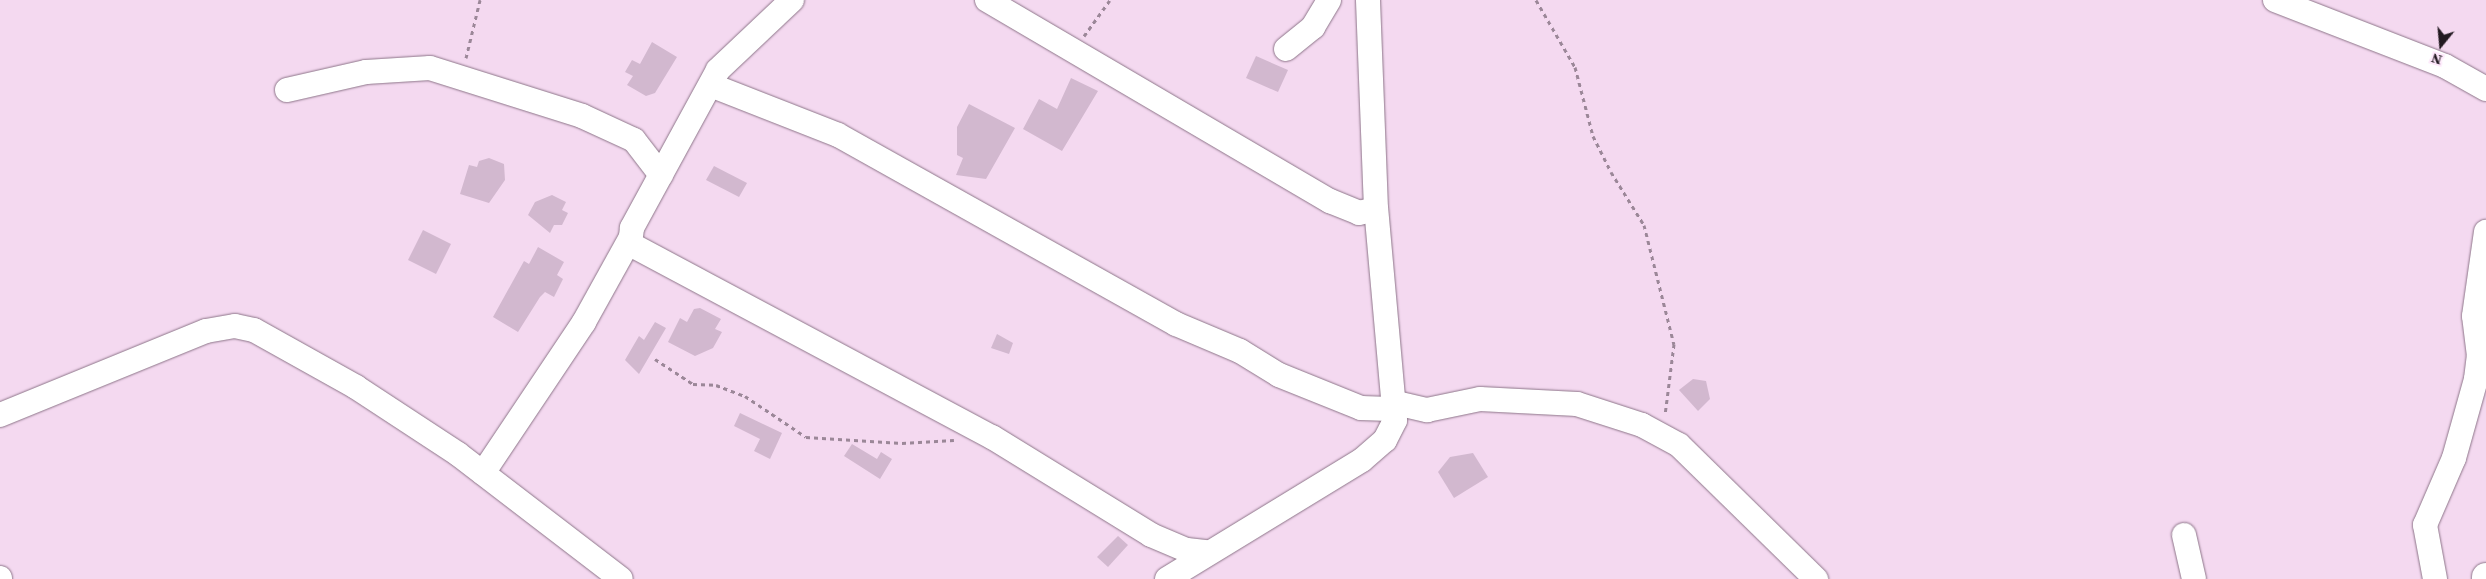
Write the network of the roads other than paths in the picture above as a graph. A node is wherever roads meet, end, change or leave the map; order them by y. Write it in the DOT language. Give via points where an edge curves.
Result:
graph roads {
  1 [pos="792,0"];
  2 [pos="987,0"];
  3 [pos="1329,0"];
  4 [pos="1368,0"];
  5 [pos="2275,0"];
  6 [pos="1286,49"];
  7 [pos="713,86"];
  8 [pos="2486,89"];
  9 [pos="287,90"];
  10 [pos="661,175"];
  11 [pos="1376,209"];
  12 [pos="2486,232"];
  13 [pos="630,239"];
  14 [pos="1397,406"];
  15 [pos="0,415"];
  16 [pos="483,474"];
  17 [pos="2184,535"];
  18 [pos="1207,552"];
  19 [pos="621,579"];
  20 [pos="1167,579"];
  21 [pos="1816,579"];
  22 [pos="2194,579"];
  23 [pos="2435,579"];
  1 -- 7 [label="street" via="727,57"];
  2 -- 11 [label="street" via="1330,201 1359,212"];
  3 -- 6 [label="street" via="1313,28"];
  4 -- 11 [label="street"];
  5 -- 8 [label="street" via="2445,66"];
  7 -- 10 [label="street"];
  7 -- 14 [label="street" via="838,134 1176,324 1240,352 1279,375 1361,408"];
  9 -- 10 [label="street" via="366,72 413,67 462,76 582,116 634,140"];
  10 -- 13 [label="street"];
  11 -- 14 [label="street"];
  12 -- 23 [label="street" via="2474,316 2479,356 2476,379 2454,458 2432,502 2425,526"];
  13 -- 16 [label="street" via="584,322"];
  13 -- 18 [label="street" via="634,247 992,437 1152,535 1187,550"];
  14 -- 18 [label="street" via="1385,440 1362,460"];
  14 -- 21 [label="street" via="1427,410 1480,399 1577,404 1663,433 1787,546"];
  15 -- 16 [label="street" via="206,331 235,326 296,351 356,387"];
  16 -- 19 [label="street"];
  17 -- 22 [label="street"];
  18 -- 20 [label="street"];
}
